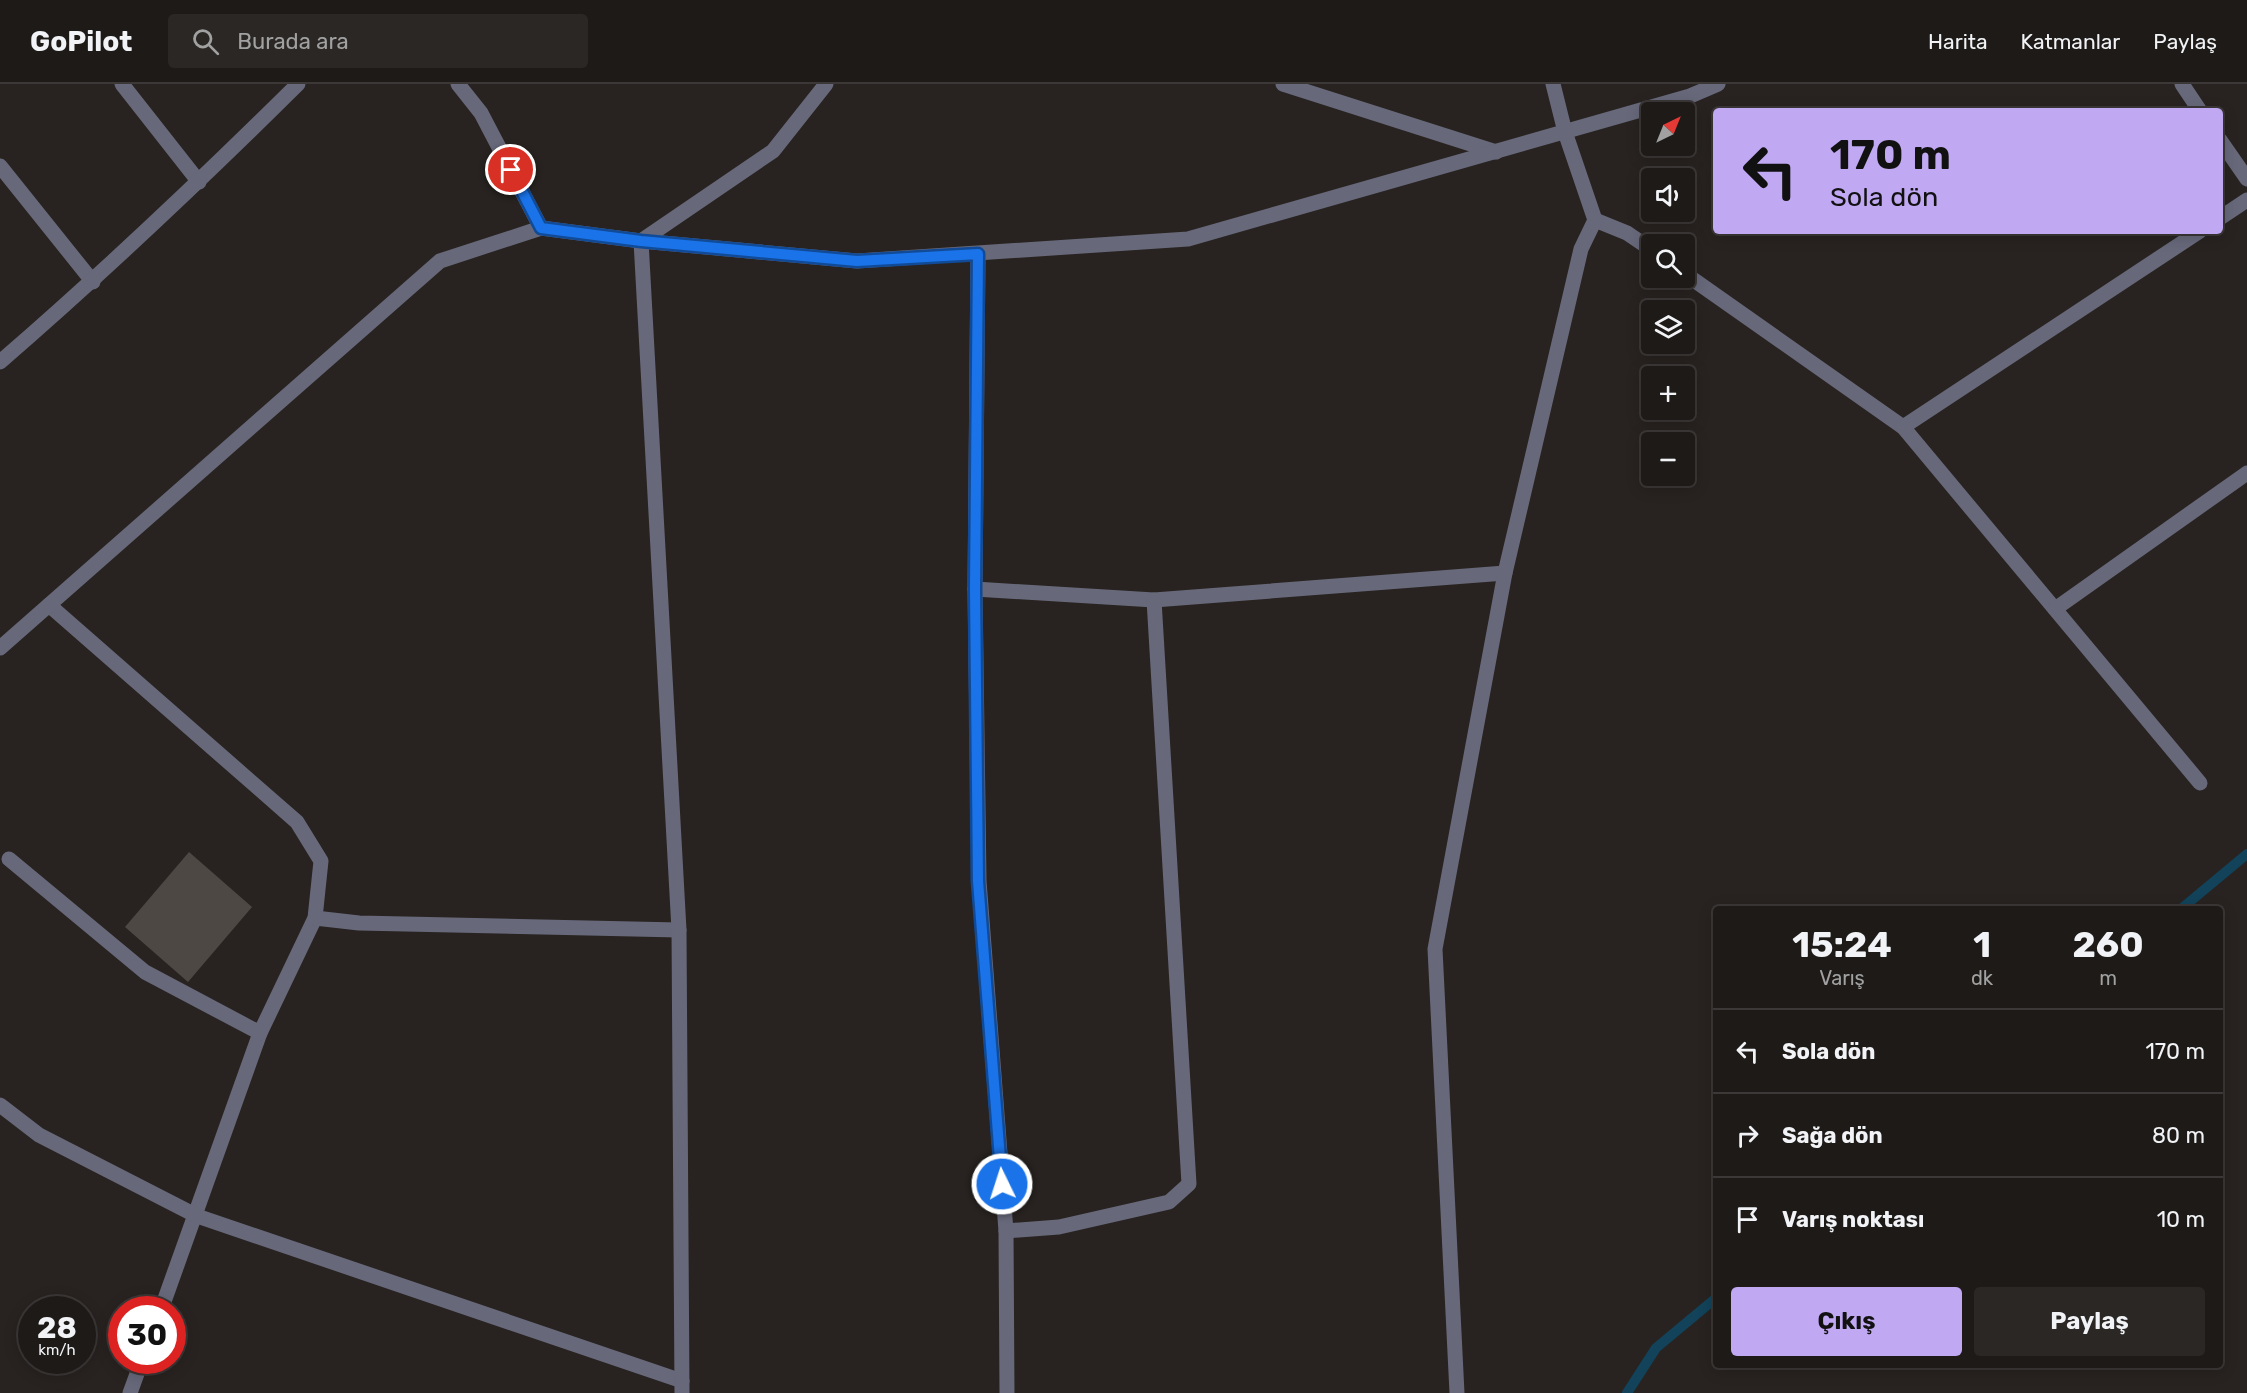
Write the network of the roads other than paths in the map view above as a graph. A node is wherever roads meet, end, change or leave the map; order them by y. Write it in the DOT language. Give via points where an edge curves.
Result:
graph roads {
  1 [pos="122,84"];
  2 [pos="298,84"];
  3 [pos="459,84"];
  4 [pos="826,84"];
  5 [pos="1284,84"];
  6 [pos="1552,84"];
  7 [pos="1718,84"];
  8 [pos="2182,84"];
  9 [pos="2198,108"];
  10 [pos="1565,132"];
  11 [pos="2223,144"];
  12 [pos="1496,152"];
  13 [pos="0,166"];
  14 [pos="2247,179"];
  15 [pos="199,183"];
  16 [pos="2247,200"];
  17 [pos="2223,216"];
  18 [pos="1595,220"];
  19 [pos="541,228"];
  20 [pos="2195,234"];
  21 [pos="641,241"];
  22 [pos="1641,243"];
  23 [pos="978,254"];
  24 [pos="1695,281"];
  25 [pos="93,282"];
  26 [pos="0,362"];
  27 [pos="1903,427"];
  28 [pos="2247,473"];
  29 [pos="1505,573"];
  30 [pos="975,589"];
  31 [pos="1154,600"];
  32 [pos="49,605"];
  33 [pos="2055,609"];
  34 [pos="0,648"];
  35 [pos="2200,783"];
  36 [pos="9,859"];
  37 [pos="315,918"];
  38 [pos="679,930"];
  39 [pos="260,1034"];
  40 [pos="0,1105"];
  41 [pos="196,1216"];
  42 [pos="1006,1231"];
  43 [pos="166,1296"];
  44 [pos="137,1374"];
  45 [pos="682,1387"];
  46 [pos="130,1393"];
  47 [pos="1007,1393"];
  48 [pos="1457,1393"];
  1 -- 15 [label="street"];
  2 -- 15 [label="street"];
  3 -- 19 [label="street" via="481,113"];
  4 -- 21 [label="street" via="772,151"];
  5 -- 12 [label="street"];
  6 -- 10 [label="street"];
  7 -- 10 [label="street" via="1690,96"];
  8 -- 9 [label="street"];
  10 -- 12 [label="street"];
  10 -- 18 [label="street"];
  11 -- 14 [label="street"];
  12 -- 23 [label="street" via="1188,239"];
  13 -- 25 [label="street"];
  15 -- 25 [label="street"];
  16 -- 17 [label="street"];
  18 -- 22 [label="street"];
  18 -- 29 [label="street" via="1581,249"];
  19 -- 21 [label="street"];
  19 -- 32 [label="street" via="440,261"];
  20 -- 27 [label="street"];
  21 -- 23 [label="street" via="857,261"];
  21 -- 38 [label="street"];
  23 -- 30 [label="street"];
  24 -- 27 [label="street"];
  25 -- 26 [label="street"];
  27 -- 33 [label="street"];
  28 -- 33 [label="street"];
  29 -- 31 [label="street"];
  29 -- 48 [label="street" via="1435,949"];
  30 -- 31 [label="street"];
  30 -- 42 [label="street" via="978,881"];
  31 -- 42 [label="street" via="1189,1184 1169,1202 1059,1227"];
  32 -- 34 [label="street"];
  32 -- 37 [label="street" via="297,822 321,861"];
  33 -- 35 [label="street"];
  36 -- 39 [label="street" via="145,972"];
  37 -- 38 [label="street" via="359,923"];
  37 -- 39 [label="street"];
  38 -- 45 [label="street"];
  39 -- 41 [label="street"];
  40 -- 41 [label="street" via="39,1135"];
  41 -- 43 [label="street"];
  41 -- 45 [label="street"];
  42 -- 47 [label="street"];
  44 -- 46 [label="street"];
}
